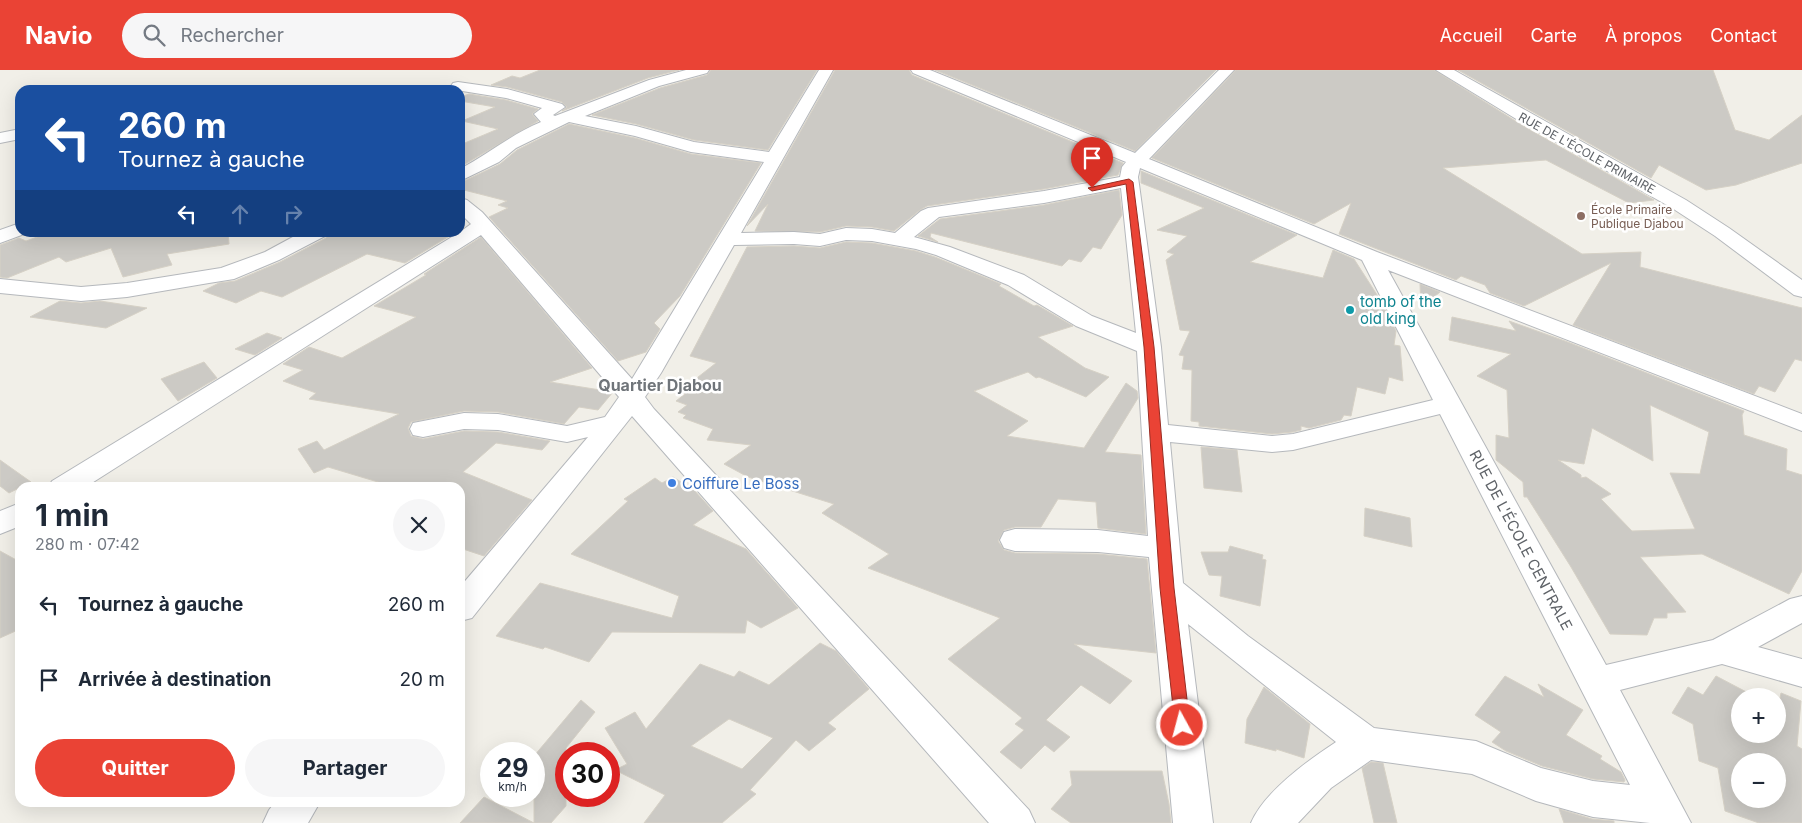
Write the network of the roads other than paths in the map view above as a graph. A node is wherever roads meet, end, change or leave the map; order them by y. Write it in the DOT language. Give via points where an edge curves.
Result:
graph roads {
  1 [pos="702,70"];
  2 [pos="826,70"];
  3 [pos="918,70"];
  4 [pos="1227,70"];
  5 [pos="1443,70"];
  6 [pos="965,72"];
  7 [pos="938,78"];
  8 [pos="465,87"];
  9 [pos="567,118"];
  10 [pos="545,126"];
  11 [pos="15,135"];
  12 [pos="0,138"];
  13 [pos="774,158"];
  14 [pos="1133,171"];
  15 [pos="465,173"];
  16 [pos="465,209"];
  17 [pos="483,226"];
  18 [pos="15,231"];
  19 [pos="0,237"];
  20 [pos="310,237"];
  21 [pos="728,239"];
  22 [pos="899,240"];
  23 [pos="1370,256"];
  24 [pos="0,286"];
  25 [pos="25,289"];
  26 [pos="1802,290"];
  27 [pos="0,301"];
  28 [pos="1149,347"];
  29 [pos="1449,404"];
  30 [pos="624,410"];
  31 [pos="1802,423"];
  32 [pos="423,429"];
  33 [pos="1155,432"];
  34 [pos="72,482"];
  35 [pos="0,500"];
  36 [pos="15,509"];
  37 [pos="15,515"];
  38 [pos="0,524"];
  39 [pos="1015,540"];
  40 [pos="1164,548"];
  41 [pos="1167,588"];
  42 [pos="465,603"];
  43 [pos="1802,608"];
  44 [pos="1722,651"];
  45 [pos="1802,673"];
  46 [pos="1596,682"];
  47 [pos="1365,743"];
  48 [pos="296,807"];
  49 [pos="1666,814"];
  50 [pos="283,823"];
  51 [pos="1015,823"];
  52 [pos="1193,823"];
  53 [pos="1271,823"];
  1 -- 9 [label="street" via="654,83"];
  2 -- 13 [label="street"];
  3 -- 7 [label="street"];
  4 -- 14 [label="street"];
  5 -- 26 [label="street, RUE DE L'ÉCOLE PRIMAIRE" via="1674,201"];
  6 -- 7 [label="street"];
  7 -- 14 [label="street"];
  8 -- 10 [label="street" via="557,107 542,114 549,119"];
  9 -- 10 [label="street"];
  9 -- 13 [label="street" via="636,130 691,147"];
  10 -- 15 [label="street"];
  11 -- 12 [label="street"];
  13 -- 21 [label="street"];
  14 -- 22 [label="street" via="1044,197 928,214"];
  14 -- 23 [label="street"];
  14 -- 28 [label="street"];
  16 -- 17 [label="street"];
  17 -- 30 [label="street"];
  17 -- 34 [label="street"];
  18 -- 19 [label="street"];
  20 -- 25 [label="street" via="250,265 209,278 81,294"];
  21 -- 22 [label="street" via="820,240 846,234"];
  21 -- 30 [label="street"];
  22 -- 28 [label="street" via="943,251 1016,280 1084,321"];
  23 -- 29 [label="street, RUE DE L'ÉCOLE CENTRALE"];
  23 -- 31 [label="street"];
  24 -- 25 [label="street"];
  25 -- 27 [label="street"];
  28 -- 33 [label="street"];
  29 -- 33 [label="street" via="1293,442 1272,444"];
  29 -- 46 [label="street, RUE DE L'ÉCOLE CENTRALE"];
  30 -- 32 [label="street" via="567,434 498,422 464,420"];
  30 -- 42 [label="street"];
  30 -- 51 [label="street" via="645,415"];
  33 -- 40 [label="street"];
  35 -- 36 [label="street"];
  37 -- 38 [label="street"];
  39 -- 40 [label="street" via="1098,541"];
  40 -- 41 [label="street"];
  41 -- 47 [label="street"];
  41 -- 52 [label="street"];
  43 -- 44 [label="street"];
  44 -- 45 [label="street"];
  44 -- 46 [label="street"];
  46 -- 49 [label="street, RUE DE L'ÉCOLE CENTRALE"];
  47 -- 49 [label="street" via="1476,758 1536,784"];
  47 -- 53 [label="street" via="1317,776"];
  48 -- 50 [label="street"];
}
